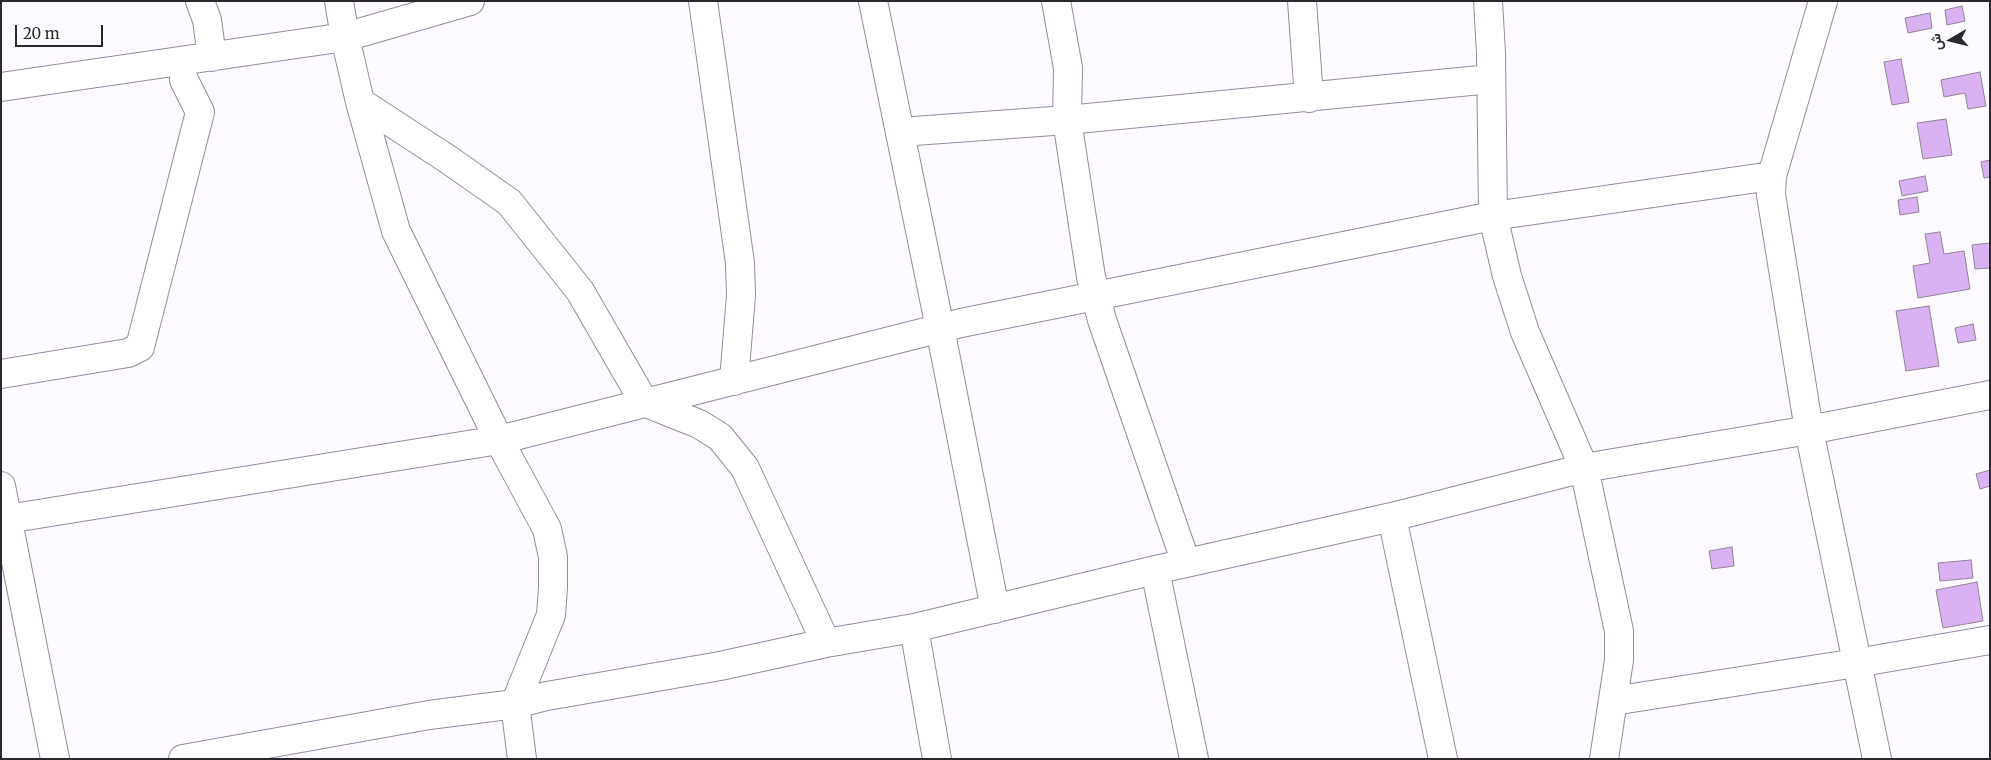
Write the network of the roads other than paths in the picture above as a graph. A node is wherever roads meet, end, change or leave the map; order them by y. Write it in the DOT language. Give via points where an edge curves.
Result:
graph roads {
  1 [pos="200,1"];
  2 [pos="339,1"];
  3 [pos="470,1"];
  4 [pos="703,1"];
  5 [pos="873,1"];
  6 [pos="1056,1"];
  7 [pos="1302,1"];
  8 [pos="1488,1"];
  9 [pos="1823,1"];
  10 [pos="345,38"];
  11 [pos="212,57"];
  12 [pos="1491,79"];
  13 [pos="184,80"];
  14 [pos="1,87"];
  15 [pos="1309,98"];
  16 [pos="360,102"];
  17 [pos="1067,120"];
  18 [pos="900,132"];
  19 [pos="1772,176"];
  20 [pos="1493,216"];
  21 [pos="1096,297"];
  22 [pos="940,328"];
  23 [pos="1,374"];
  24 [pos="734,381"];
  25 [pos="1990,395"];
  26 [pos="644,402"];
  27 [pos="1809,430"];
  28 [pos="499,440"];
  29 [pos="1584,468"];
  30 [pos="1,486"];
  31 [pos="1392,517"];
  32 [pos="8,519"];
  33 [pos="1186,563"];
  34 [pos="1155,570"];
  35 [pos="995,609"];
  36 [pos="914,628"];
  37 [pos="1990,640"];
  38 [pos="826,643"];
  39 [pos="1856,663"];
  40 [pos="1613,700"];
  41 [pos="515,704"];
  42 [pos="54,759"];
  43 [pos="183,759"];
  44 [pos="522,759"];
  45 [pos="937,759"];
  46 [pos="1194,759"];
  47 [pos="1443,759"];
  48 [pos="1604,759"];
  49 [pos="1877,759"];
  1 -- 11 [label="street"];
  2 -- 10 [label="street"];
  3 -- 10 [label="street"];
  4 -- 24 [label="street" via="740,263 741,295"];
  5 -- 18 [label="street"];
  6 -- 17 [label="street" via="1068,68"];
  7 -- 15 [label="street"];
  8 -- 12 [label="street"];
  9 -- 19 [label="street"];
  10 -- 11 [label="street"];
  10 -- 16 [label="street"];
  11 -- 14 [label="street"];
  12 -- 15 [label="street"];
  12 -- 20 [label="street"];
  13 -- 23 [label="street" via="200,112 140,347 128,353"];
  15 -- 17 [label="street"];
  16 -- 26 [label="street" via="509,202 580,291"];
  16 -- 28 [label="street" via="396,231"];
  17 -- 18 [label="street"];
  17 -- 21 [label="street"];
  18 -- 22 [label="street"];
  19 -- 20 [label="street"];
  19 -- 27 [label="street" via="1772,195"];
  20 -- 21 [label="street"];
  20 -- 29 [label="street" via="1524,332"];
  21 -- 22 [label="street"];
  21 -- 33 [label="street"];
  22 -- 24 [label="street"];
  22 -- 35 [label="street"];
  24 -- 26 [label="street"];
  25 -- 27 [label="street"];
  26 -- 28 [label="street"];
  26 -- 38 [label="street" via="679,415 720,437 745,468"];
  27 -- 29 [label="street"];
  27 -- 39 [label="street"];
  28 -- 32 [label="street"];
  28 -- 41 [label="street" via="547,529 553,557 551,614"];
  29 -- 31 [label="street"];
  29 -- 40 [label="street" via="1619,631 1619,660"];
  30 -- 32 [label="street"];
  31 -- 33 [label="street"];
  31 -- 47 [label="street"];
  32 -- 42 [label="street"];
  33 -- 34 [label="street"];
  34 -- 35 [label="street"];
  34 -- 46 [label="street"];
  35 -- 36 [label="street"];
  36 -- 38 [label="street"];
  36 -- 45 [label="street"];
  37 -- 39 [label="street"];
  38 -- 41 [label="street"];
  39 -- 40 [label="street"];
  39 -- 49 [label="street"];
  40 -- 48 [label="street"];
  41 -- 43 [label="street" via="429,715"];
  41 -- 44 [label="street"];
}
